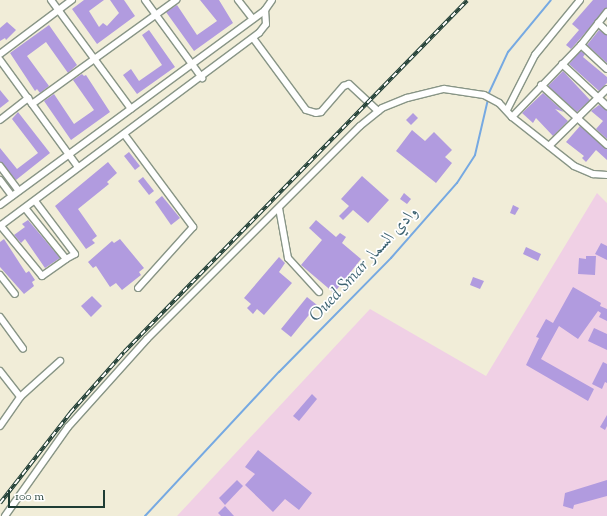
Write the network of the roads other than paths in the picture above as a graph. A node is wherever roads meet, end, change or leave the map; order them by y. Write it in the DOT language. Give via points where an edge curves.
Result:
graph roads {
  1 [pos="51,0"];
  2 [pos="72,0"];
  3 [pos="145,0"];
  4 [pos="176,0"];
  5 [pos="238,0"];
  6 [pos="272,0"];
  7 [pos="580,0"];
  8 [pos="58,10"];
  9 [pos="265,10"];
  10 [pos="607,12"];
  11 [pos="156,14"];
  12 [pos="253,19"];
  13 [pos="598,23"];
  14 [pos="607,31"];
  15 [pos="253,38"];
  16 [pos="581,45"];
  17 [pos="0,54"];
  18 [pos="0,60"];
  19 [pos="95,60"];
  20 [pos="192,64"];
  21 [pos="562,64"];
  22 [pos="607,69"];
  23 [pos="202,78"];
  24 [pos="541,86"];
  25 [pos="607,89"];
  26 [pos="28,98"];
  27 [pos="598,98"];
  28 [pos="32,104"];
  29 [pos="607,106"];
  30 [pos="131,109"];
  31 [pos="507,110"];
  32 [pos="378,111"];
  33 [pos="512,117"];
  34 [pos="578,119"];
  35 [pos="0,120"];
  36 [pos="124,134"];
  37 [pos="607,145"];
  38 [pos="549,146"];
  39 [pos="69,155"];
  40 [pos="0,166"];
  41 [pos="78,167"];
  42 [pos="607,175"];
  43 [pos="0,180"];
  44 [pos="19,191"];
  45 [pos="12,196"];
  46 [pos="35,201"];
  47 [pos="0,205"];
  48 [pos="25,208"];
  49 [pos="279,208"];
  50 [pos="0,225"];
  51 [pos="66,260"];
  52 [pos="0,275"];
  53 [pos="138,288"];
  54 [pos="318,292"];
  55 [pos="15,294"];
  56 [pos="0,317"];
  57 [pos="23,348"];
  58 [pos="60,361"];
  59 [pos="0,371"];
  60 [pos="20,397"];
  61 [pos="0,426"];
  62 [pos="5,516"];
  1 -- 8 [label="street"];
  2 -- 8 [label="street"];
  3 -- 11 [label="street"];
  4 -- 11 [label="street"];
  5 -- 12 [label="street"];
  6 -- 9 [label="street"];
  7 -- 31 [label="street" via="535,55"];
  8 -- 17 [label="street"];
  8 -- 19 [label="street"];
  9 -- 12 [label="street"];
  9 -- 15 [label="street" via="264,28"];
  10 -- 13 [label="street"];
  11 -- 19 [label="street"];
  11 -- 20 [label="street"];
  12 -- 20 [label="street"];
  13 -- 14 [label="street"];
  13 -- 16 [label="street"];
  15 -- 23 [label="street"];
  15 -- 32 [label="street" via="306,110 321,112 344,86 349,84"];
  16 -- 21 [label="street"];
  16 -- 22 [label="street"];
  18 -- 26 [label="street"];
  19 -- 28 [label="street"];
  19 -- 30 [label="street"];
  20 -- 23 [label="street"];
  20 -- 30 [label="street"];
  21 -- 24 [label="street"];
  21 -- 27 [label="street"];
  23 -- 36 [label="street"];
  24 -- 33 [label="street"];
  24 -- 34 [label="street"];
  25 -- 27 [label="street"];
  26 -- 28 [label="street"];
  26 -- 35 [label="street"];
  27 -- 29 [label="street"];
  27 -- 34 [label="street"];
  28 -- 39 [label="street"];
  30 -- 39 [label="street"];
  31 -- 32 [label="street" via="484,95 444,90 407,98"];
  31 -- 33 [label="street"];
  32 -- 49 [label="street"];
  33 -- 38 [label="street"];
  34 -- 37 [label="street"];
  34 -- 38 [label="street"];
  36 -- 41 [label="street"];
  36 -- 53 [label="street" via="193,227"];
  38 -- 42 [label="street" via="574,166 593,174"];
  39 -- 41 [label="street"];
  39 -- 44 [label="street"];
  40 -- 44 [label="street"];
  41 -- 46 [label="street"];
  43 -- 45 [label="street"];
  44 -- 45 [label="street"];
  45 -- 47 [label="street"];
  46 -- 48 [label="street"];
  46 -- 51 [label="street" via="75,252"];
  48 -- 50 [label="street"];
  48 -- 51 [label="street"];
  49 -- 54 [label="street" via="288,258"];
  49 -- 62 [label="street" via="148,339 86,407 56,444"];
  50 -- 51 [label="street" via="42,276"];
  52 -- 55 [label="street"];
  56 -- 57 [label="street"];
  58 -- 60 [label="street"];
  59 -- 60 [label="street"];
  60 -- 61 [label="street"];
}
